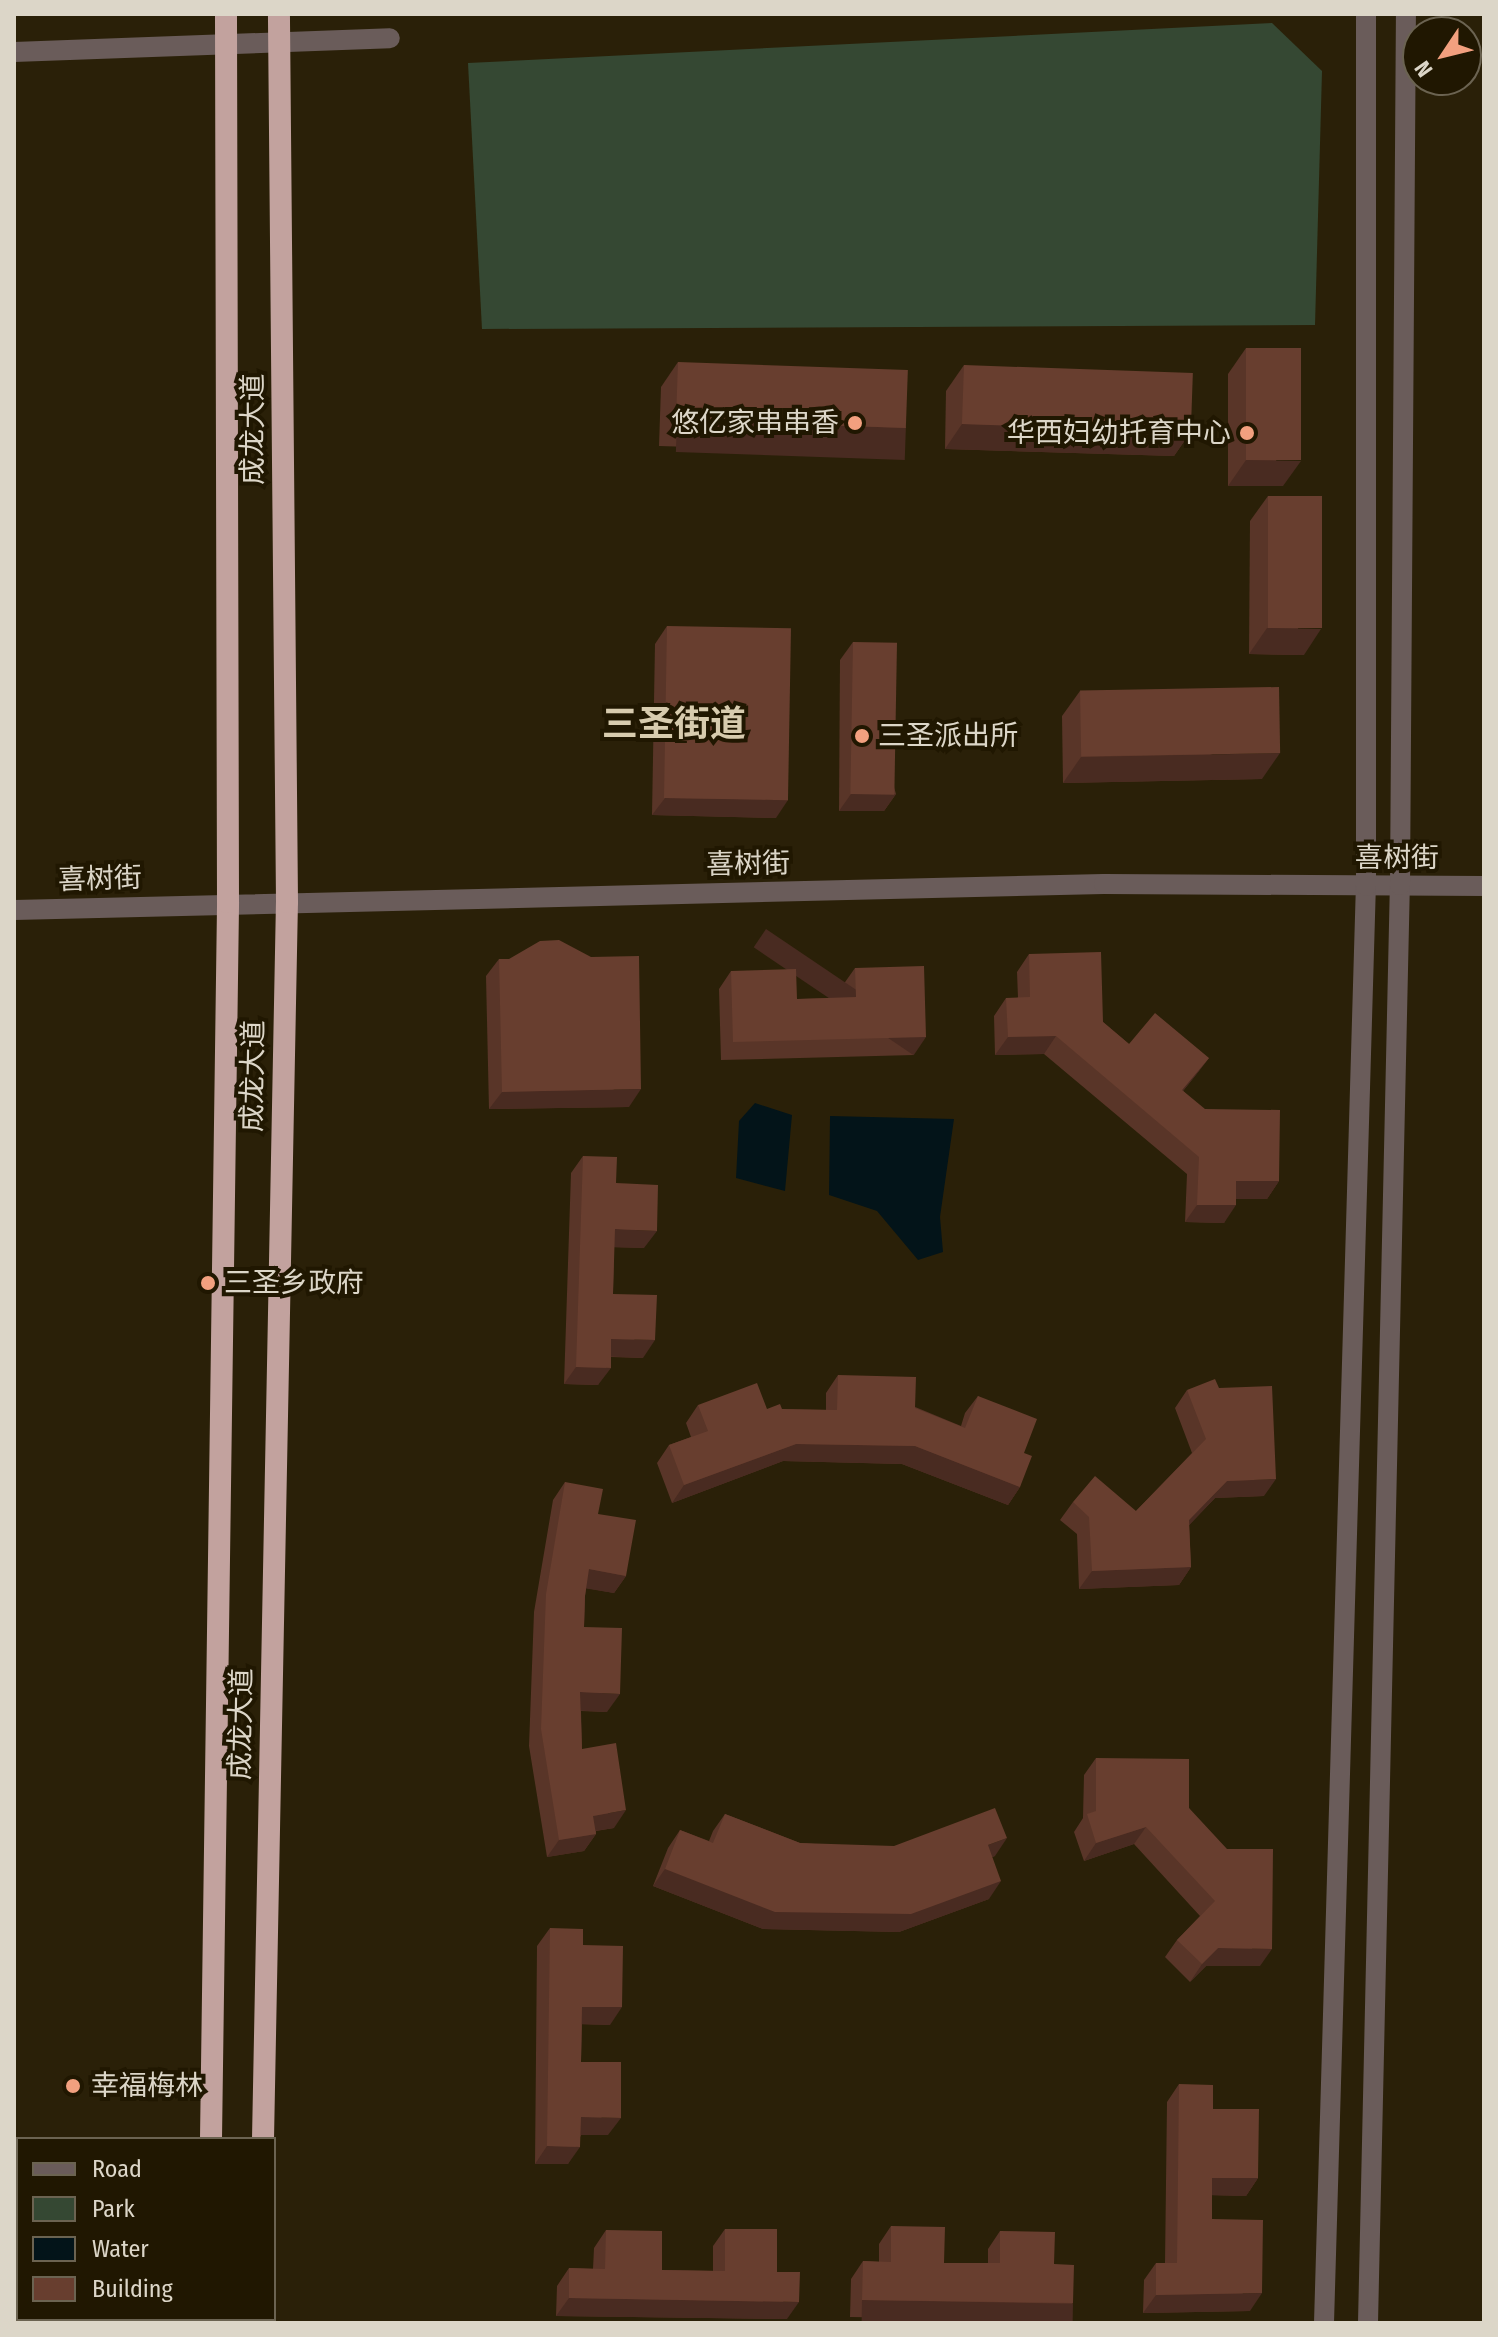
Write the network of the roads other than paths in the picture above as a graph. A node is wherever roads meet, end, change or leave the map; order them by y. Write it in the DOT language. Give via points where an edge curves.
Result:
graph roads {
  1 [pos="226,14"];
  2 [pos="279,14"];
  3 [pos="1366,14"];
  4 [pos="1406,14"];
  5 [pos="390,38"];
  6 [pos="280,43"];
  7 [pos="227,48"];
  8 [pos="14,52"];
  9 [pos="1400,885"];
  10 [pos="1366,886"];
  11 [pos="1484,886"];
  12 [pos="228,902"];
  13 [pos="287,902"];
  14 [pos="14,910"];
  15 [pos="211,2137"];
  16 [pos="263,2137"];
  17 [pos="1324,2323"];
  18 [pos="1368,2323"];
  1 -- 7 [label="highway, 成龙大道"];
  2 -- 6 [label="highway, 成龙大道"];
  3 -- 10 [label="street"];
  4 -- 9 [label="street"];
  5 -- 6 [label="street"];
  6 -- 7 [label="street"];
  6 -- 13 [label="highway, 成龙大道"];
  7 -- 8 [label="street"];
  7 -- 12 [label="highway, 成龙大道"];
  9 -- 10 [label="street, 喜树街"];
  9 -- 11 [label="street, 喜树街"];
  9 -- 18 [label="street"];
  10 -- 13 [label="street, 喜树街" via="1104,884"];
  10 -- 17 [label="street"];
  12 -- 13 [label="street, 喜树街"];
  12 -- 14 [label="street, 喜树街"];
  12 -- 15 [label="highway, 成龙大道"];
  13 -- 16 [label="highway, 成龙大道"];
}
